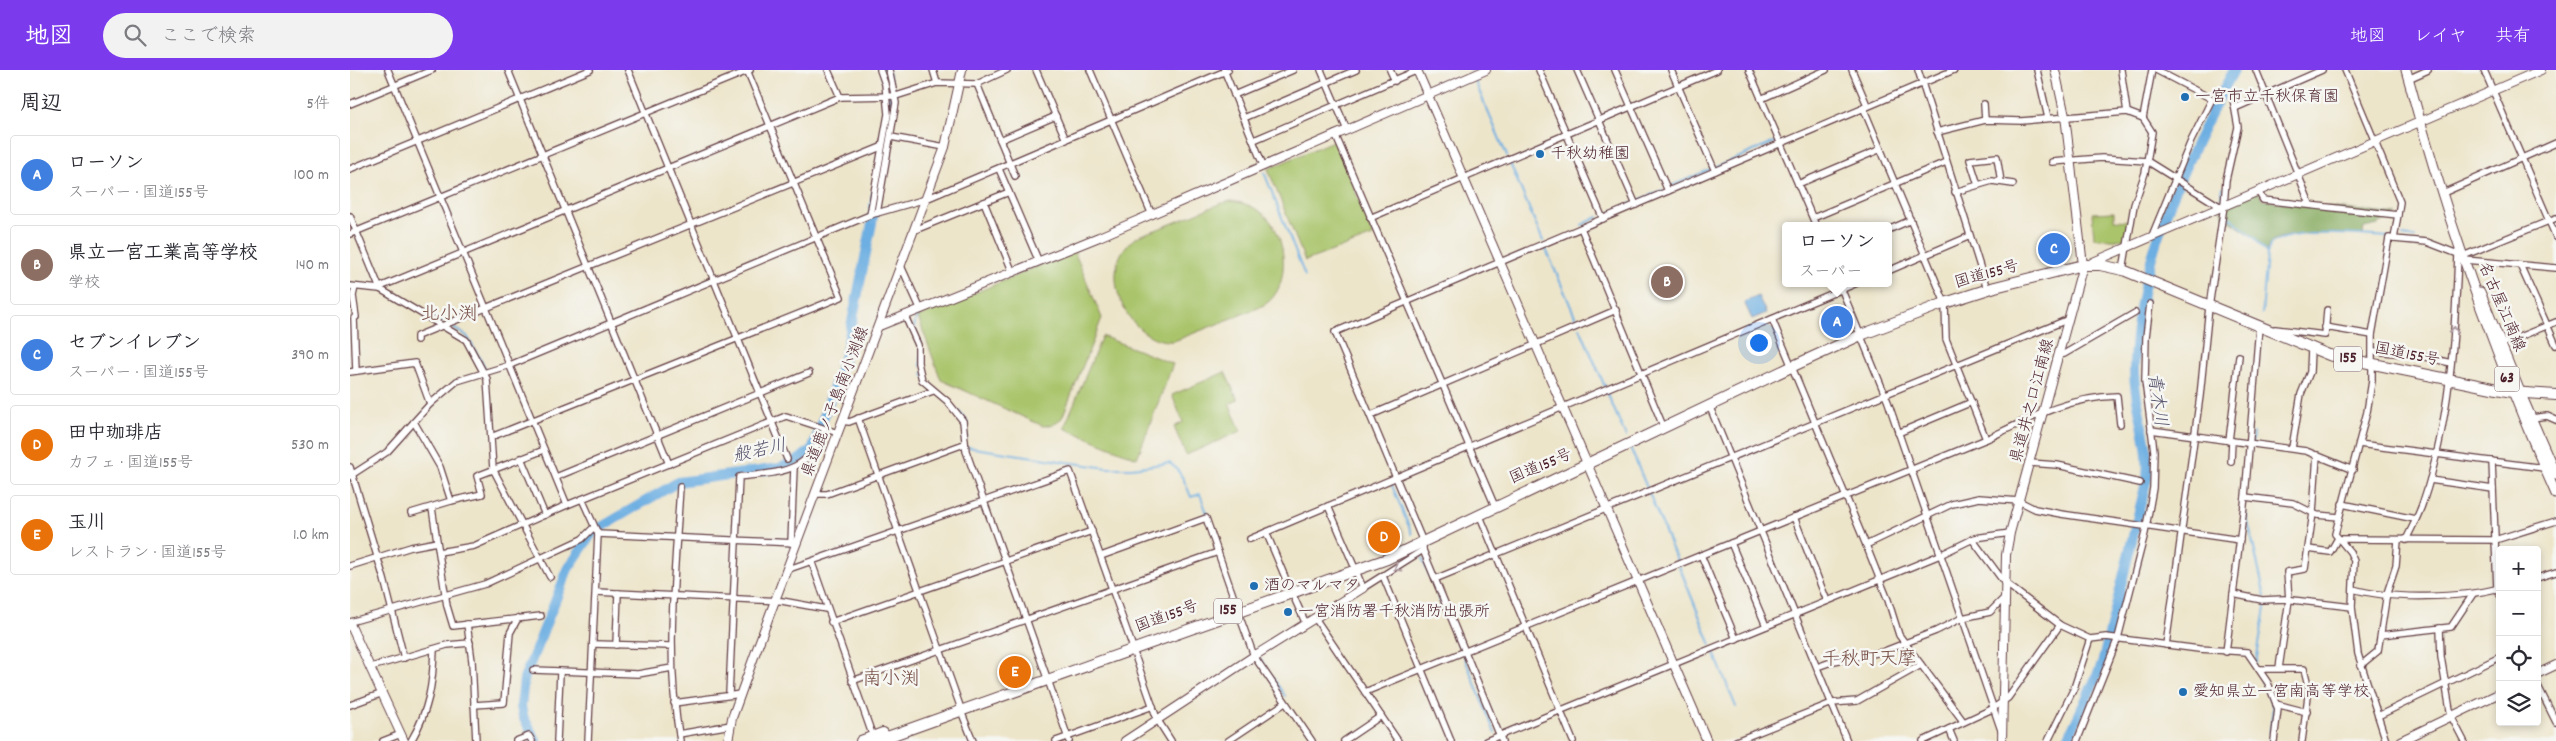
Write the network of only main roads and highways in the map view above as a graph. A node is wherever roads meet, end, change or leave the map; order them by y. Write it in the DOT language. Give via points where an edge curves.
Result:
graph roads {
  1 [pos="2407,74"];
  2 [pos="2462,257"];
  3 [pos="2516,392"];
  4 [pos="2556,395"];
  5 [pos="1588,463"];
  6 [pos="2552,468"];
  7 [pos="2556,494"];
  8 [pos="1423,543"];
  9 [pos="874,739"];
  10 [pos="861,741"];
  1 -- 2 [label="main road, 名古屋江南線 / 63"];
  2 -- 3 [label="main road, 名古屋江南線 / 63"];
  2 -- 3 [label="main road, 名古屋江南線 / 63" via="2471,268 2502,344"];
  3 -- 4 [label="highway, 国道155号 / 155"];
  3 -- 5 [label="highway, 国道155号 / 155" via="2312,349 2123,270 2083,265 1987,289 1860,336"];
  3 -- 6 [label="main road, 名古屋江南線 / 63"];
  3 -- 6 [label="main road, 名古屋江南線 / 63" via="2532,418"];
  5 -- 8 [label="highway, 国道155号 / 155"];
  5 -- 8 [label="highway, 国道155号 / 155" via="1572,467 1494,504"];
  6 -- 7 [label="main road, 名古屋江南線 / 63"];
  8 -- 9 [label="highway, 国道155号 / 155"];
  9 -- 10 [label="highway, 国道155号 / 155"];
}
